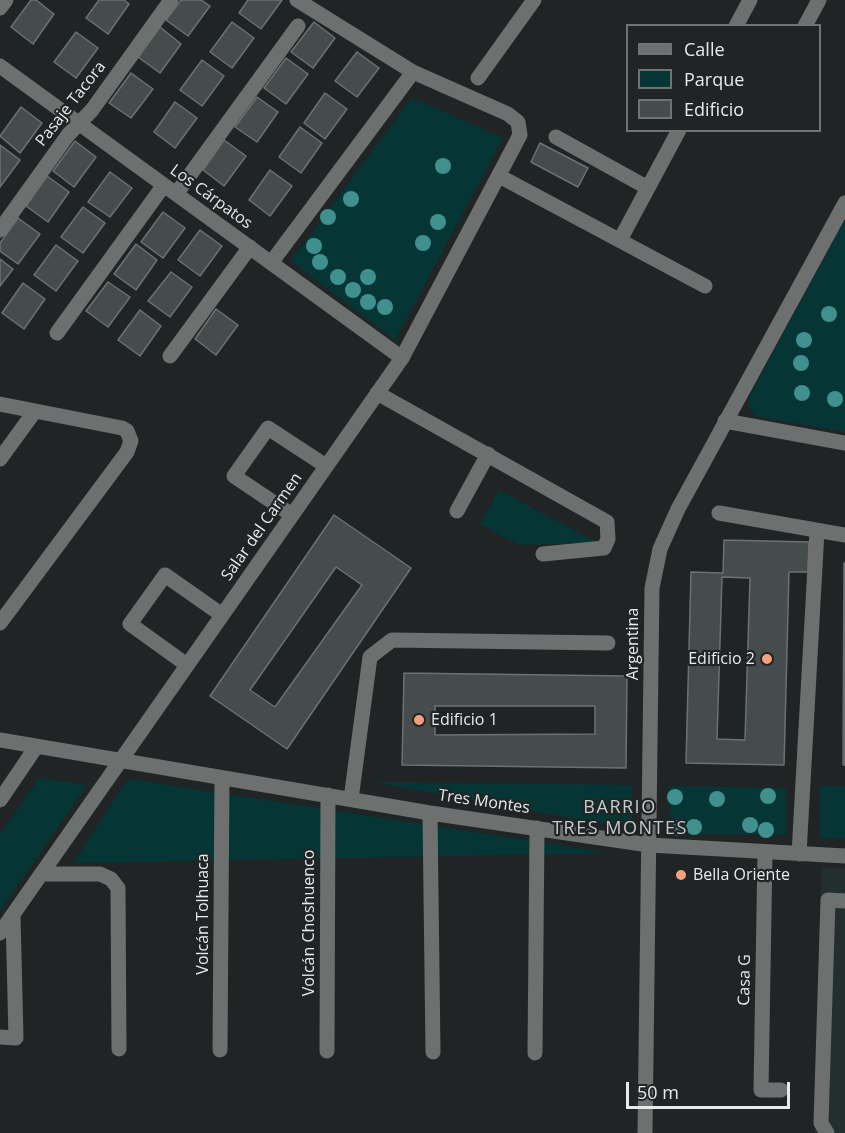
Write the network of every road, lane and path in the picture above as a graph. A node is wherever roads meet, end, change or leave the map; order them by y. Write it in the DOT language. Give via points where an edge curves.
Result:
graph roads {
  1 [pos="6,0"];
  2 [pos="171,0"];
  3 [pos="297,0"];
  4 [pos="534,0"];
  5 [pos="750,0"];
  6 [pos="819,0"];
  7 [pos="0,8"];
  8 [pos="737,24"];
  9 [pos="806,24"];
  10 [pos="298,26"];
  11 [pos="0,66"];
  12 [pos="413,72"];
  13 [pos="478,78"];
  14 [pos="79,124"];
  15 [pos="678,132"];
  16 [pos="556,137"];
  17 [pos="499,176"];
  18 [pos="648,188"];
  19 [pos="170,190"];
  20 [pos="845,202"];
  21 [pos="0,230"];
  22 [pos="620,240"];
  23 [pos="250,247"];
  24 [pos="271,263"];
  25 [pos="705,286"];
  26 [pos="57,333"];
  27 [pos="170,356"];
  28 [pos="402,358"];
  29 [pos="377,393"];
  30 [pos="0,404"];
  31 [pos="35,411"];
  32 [pos="725,421"];
  33 [pos="845,443"];
  34 [pos="488,454"];
  35 [pos="0,459"];
  36 [pos="326,466"];
  37 [pos="457,512"];
  38 [pos="719,513"];
  39 [pos="292,515"];
  40 [pos="817,531"];
  41 [pos="845,535"];
  42 [pos="543,554"];
  43 [pos="222,615"];
  44 [pos="0,623"];
  45 [pos="608,643"];
  46 [pos="188,665"];
  47 [pos="0,740"];
  48 [pos="36,747"];
  49 [pos="122,759"];
  50 [pos="222,778"];
  51 [pos="328,795"];
  52 [pos="0,800"];
  53 [pos="351,800"];
  54 [pos="430,813"];
  55 [pos="537,828"];
  56 [pos="649,845"];
  57 [pos="765,852"];
  58 [pos="799,854"];
  59 [pos="845,856"];
  60 [pos="41,874"];
  61 [pos="845,901"];
  62 [pos="13,915"];
  63 [pos="0,933"];
  64 [pos="0,1037"];
  65 [pos="119,1048"];
  66 [pos="220,1050"];
  67 [pos="327,1051"];
  68 [pos="433,1052"];
  69 [pos="535,1053"];
  70 [pos="780,1090"];
  71 [pos="645,1133"];
  72 [pos="827,1133"];
  1 -- 7 [label="street"];
  2 -- 14 [label="street, Pasaje Tacora"];
  3 -- 12 [label="street"];
  4 -- 13 [label="street"];
  5 -- 8 [label="street"];
  6 -- 9 [label="street"];
  10 -- 19 [label="street"];
  11 -- 14 [label="street, Los Cárpatos"];
  12 -- 17 [label="street, Salar del Carmen" via="518,122 520,135"];
  12 -- 24 [label="street"];
  14 -- 19 [label="street, Los Cárpatos"];
  14 -- 21 [label="street, Pasaje Tacora"];
  15 -- 18 [label="street"];
  16 -- 18 [label="street"];
  17 -- 22 [label="street"];
  17 -- 28 [label="street, Salar del Carmen"];
  18 -- 22 [label="street"];
  19 -- 23 [label="street, Los Cárpatos"];
  19 -- 26 [label="street"];
  20 -- 32 [label="street, Argentina"];
  22 -- 25 [label="street"];
  23 -- 24 [label="street, Los Cárpatos"];
  23 -- 27 [label="street"];
  24 -- 28 [label="street, Los Cárpatos"];
  28 -- 29 [label="street, Salar del Carmen"];
  29 -- 34 [label="street"];
  29 -- 36 [label="street, Salar del Carmen"];
  30 -- 31 [label="street"];
  31 -- 35 [label="street"];
  31 -- 44 [label="street" via="122,428 130,436 130,447"];
  32 -- 33 [label="street"];
  32 -- 56 [label="street, Argentina" via="664,538 652,588"];
  34 -- 37 [label="street"];
  34 -- 42 [label="street" via="607,522 604,548"];
  36 -- 39 [label="street, Salar del Carmen"];
  36 -- 39 [label="street" via="268,428 234,476"];
  38 -- 40 [label="street"];
  39 -- 43 [label="street, Salar del Carmen"];
  40 -- 41 [label="street"];
  40 -- 58 [label="street"];
  43 -- 46 [label="street, Salar del Carmen"];
  43 -- 46 [label="street" via="165,575 130,624"];
  45 -- 53 [label="street" via="392,640 370,657"];
  46 -- 49 [label="street, Salar del Carmen"];
  47 -- 48 [label="street, Tres Montes"];
  48 -- 49 [label="street, Tres Montes"];
  48 -- 52 [label="street"];
  49 -- 50 [label="street, Tres Montes"];
  49 -- 60 [label="street, Salar del Carmen"];
  50 -- 51 [label="street, Tres Montes"];
  50 -- 66 [label="street, Volcán Tolhuaca"];
  51 -- 53 [label="street, Tres Montes"];
  51 -- 67 [label="street, Volcán Choshuenco"];
  53 -- 54 [label="street, Tres Montes"];
  54 -- 55 [label="street, Tres Montes"];
  54 -- 68 [label="street"];
  55 -- 56 [label="street, Tres Montes"];
  55 -- 69 [label="street"];
  56 -- 57 [label="street, Tres Montes"];
  56 -- 71 [label="street, Argentina"];
  57 -- 58 [label="street, Tres Montes"];
  57 -- 70 [label="street, Casa G" via="761,1090"];
  58 -- 59 [label="street, Tres Montes"];
  60 -- 62 [label="street, Salar del Carmen"];
  60 -- 65 [label="street" via="100,874 118,888"];
  61 -- 72 [label="street" via="828,900 821,1123"];
  62 -- 63 [label="street, Salar del Carmen"];
  62 -- 64 [label="street" via="16,1038"];
}
